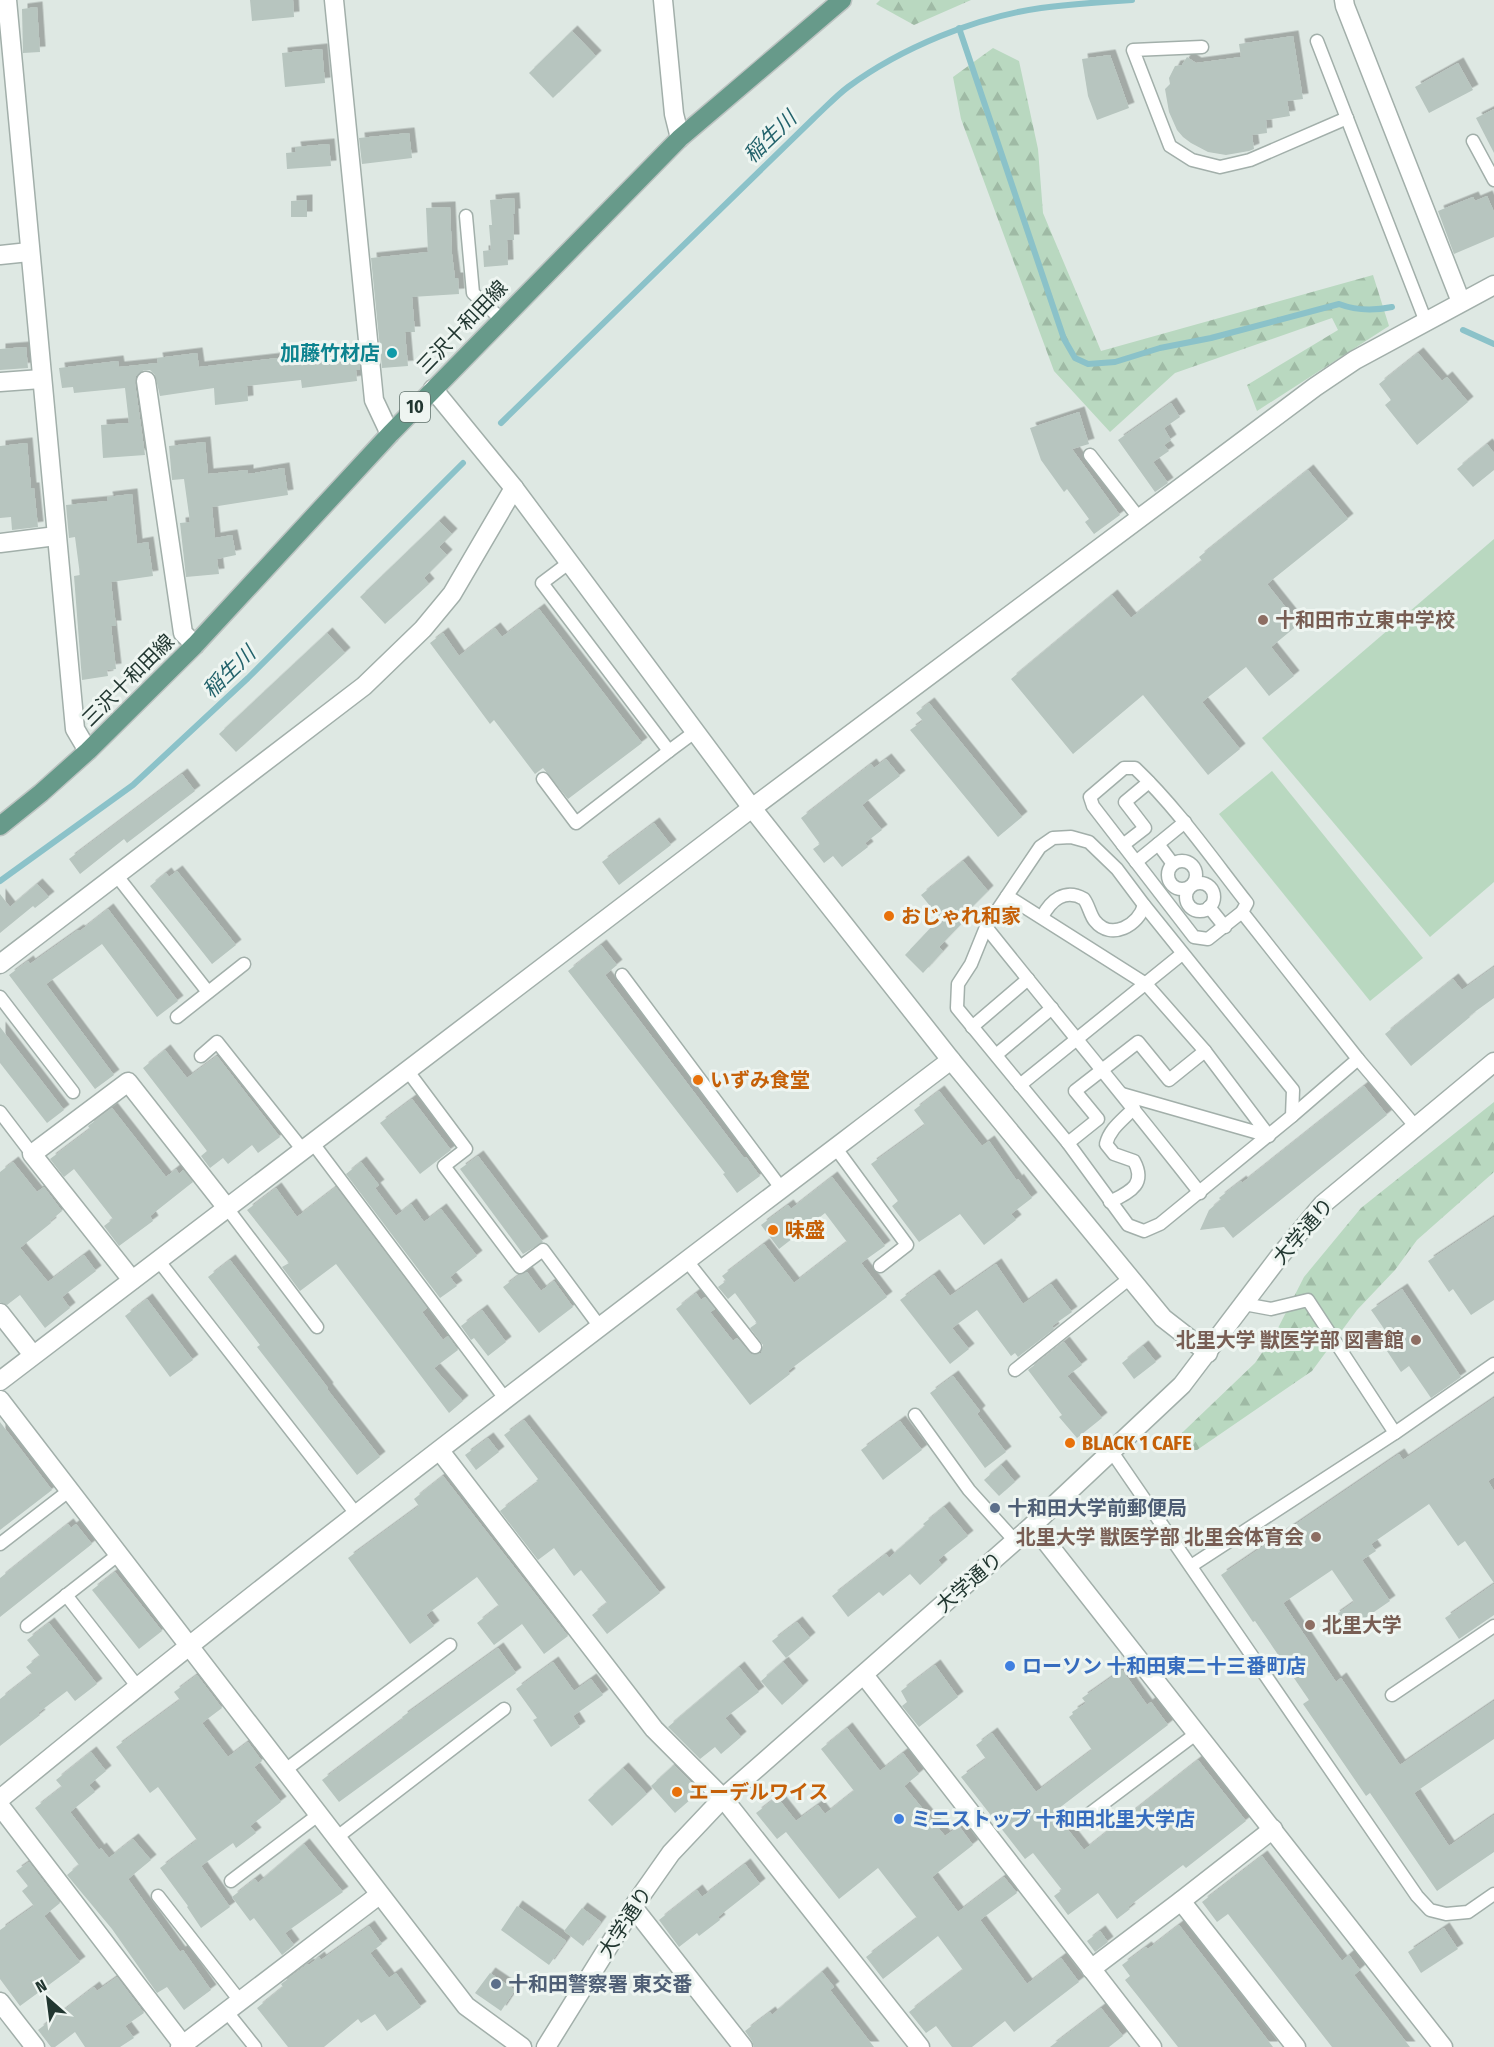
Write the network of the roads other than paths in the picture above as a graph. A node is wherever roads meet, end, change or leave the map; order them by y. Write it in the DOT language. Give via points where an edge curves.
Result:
graph roads {
  1 [pos="7,0"];
  2 [pos="334,0"];
  3 [pos="663,0"];
  4 [pos="842,0"];
  5 [pos="1344,0"];
  6 [pos="1317,41"];
  7 [pos="1202,47"];
  8 [pos="1347,118"];
  9 [pos="680,138"];
  10 [pos="1473,141"];
  11 [pos="1494,180"];
  12 [pos="466,216"];
  13 [pos="29,252"];
  14 [pos="0,255"];
  15 [pos="1494,285"];
  16 [pos="1461,302"];
  17 [pos="501,319"];
  18 [pos="1426,322"];
  19 [pos="41,379"];
  20 [pos="146,381"];
  21 [pos="0,382"];
  22 [pos="433,389"];
  23 [pos="390,434"];
  24 [pos="1090,455"];
  25 [pos="514,488"];
  26 [pos="1138,518"];
  27 [pos="56,536"];
  28 [pos="0,543"];
  29 [pos="570,562"];
  30 [pos="195,645"];
  31 [pos="696,731"];
  32 [pos="88,751"];
  33 [pos="669,751"];
  34 [pos="543,779"];
  35 [pos="1149,782"];
  36 [pos="752,808"];
  37 [pos="1185,822"];
  38 [pos="0,826"];
  39 [pos="1158,844"];
  40 [pos="1123,845"];
  41 [pos="1136,862"];
  42 [pos="117,876"];
  43 [pos="1007,896"];
  44 [pos="1144,905"];
  45 [pos="1242,912"];
  46 [pos="1042,917"];
  47 [pos="986,927"];
  48 [pos="1225,927"];
  49 [pos="1182,954"];
  50 [pos="0,964"];
  51 [pos="244,964"];
  52 [pos="622,975"];
  53 [pos="1028,979"];
  54 [pos="1146,984"];
  55 [pos="208,992"];
  56 [pos="0,997"];
  57 [pos="1052,1008"];
  58 [pos="177,1017"];
  59 [pos="972,1027"];
  60 [pos="1076,1040"];
  61 [pos="1205,1051"];
  62 [pos="996,1055"];
  63 [pos="201,1056"];
  64 [pos="1358,1059"];
  65 [pos="951,1060"];
  66 [pos="1494,1062"];
  67 [pos="407,1070"];
  68 [pos="1101,1070"];
  69 [pos="1020,1085"];
  70 [pos="73,1092"];
  71 [pos="1122,1094"];
  72 [pos="1134,1108"];
  73 [pos="0,1112"];
  74 [pos="1292,1116"];
  75 [pos="1416,1127"];
  76 [pos="1269,1136"];
  77 [pos="1068,1143"];
  78 [pos="307,1146"];
  79 [pos="835,1147"];
  80 [pos="32,1154"];
  81 [pos="781,1188"];
  82 [pos="1200,1193"];
  83 [pos="1110,1202"];
  84 [pos="227,1208"];
  85 [pos="158,1260"];
  86 [pos="687,1261"];
  87 [pos="880,1266"];
  88 [pos="1130,1278"];
  89 [pos="132,1280"];
  90 [pos="1244,1304"];
  91 [pos="0,1312"];
  92 [pos="600,1327"];
  93 [pos="318,1328"];
  94 [pos="755,1347"];
  95 [pos="1208,1353"];
  96 [pos="33,1356"];
  97 [pos="1494,1364"];
  98 [pos="1015,1370"];
  99 [pos="0,1381"];
  100 [pos="0,1400"];
  101 [pos="506,1400"];
  102 [pos="915,1414"];
  103 [pos="1395,1433"];
  104 [pos="440,1451"];
  105 [pos="1112,1452"];
  106 [pos="70,1490"];
  107 [pos="357,1515"];
  108 [pos="1033,1525"];
  109 [pos="1016,1541"];
  110 [pos="0,1544"];
  111 [pos="119,1554"];
  112 [pos="1191,1566"];
  113 [pos="66,1595"];
  114 [pos="27,1626"];
  115 [pos="1494,1626"];
  116 [pos="189,1645"];
  117 [pos="450,1645"];
  118 [pos="864,1675"];
  119 [pos="137,1686"];
  120 [pos="1392,1695"];
  121 [pos="504,1709"];
  122 [pos="1197,1733"];
  123 [pos="284,1771"];
  124 [pos="723,1798"];
  125 [pos="0,1799"];
  126 [pos="0,1806"];
  127 [pos="318,1815"];
  128 [pos="1080,1821"];
  129 [pos="1272,1829"];
  130 [pos="336,1838"];
  131 [pos="231,1881"];
  132 [pos="1494,1894"];
  133 [pos="379,1895"];
  134 [pos="158,1896"];
  135 [pos="1182,1901"];
  136 [pos="633,1907"];
  137 [pos="1091,1969"];
  138 [pos="0,2002"];
  139 [pos="233,2006"];
  140 [pos="181,2046"];
  141 [pos="35,2047"];
  142 [pos="255,2047"];
  143 [pos="522,2047"];
  144 [pos="546,2047"];
  145 [pos="743,2047"];
  146 [pos="920,2047"];
  147 [pos="1152,2047"];
  148 [pos="1296,2047"];
  149 [pos="1443,2047"];
  1 -- 13 [label="street"];
  2 -- 23 [label="street" via="374,400"];
  3 -- 9 [label="street" via="674,114"];
  4 -- 9 [label="main road, 三沢十和田線 / 10"];
  5 -- 16 [label="street"];
  6 -- 8 [label="lane"];
  7 -- 8 [label="lane" via="1133,50 1170,146 1192,160 1220,167 1250,160"];
  8 -- 18 [label="lane"];
  9 -- 17 [label="main road, 三沢十和田線 / 10"];
  10 -- 11 [label="lane"];
  12 -- 17 [label="lane" via="473,293"];
  13 -- 14 [label="street"];
  13 -- 19 [label="street"];
  15 -- 16 [label="street"];
  16 -- 18 [label="street"];
  17 -- 22 [label="main road, 三沢十和田線 / 10"];
  18 -- 26 [label="street" via="1355,360 1315,387"];
  19 -- 21 [label="street"];
  19 -- 27 [label="street"];
  20 -- 30 [label="street" via="183,633"];
  22 -- 23 [label="main road, 三沢十和田線 / 10"];
  22 -- 25 [label="street"];
  23 -- 30 [label="main road, 三沢十和田線 / 10"];
  24 -- 26 [label="lane"];
  25 -- 29 [label="street"];
  25 -- 42 [label="street" via="452,594 423,629 364,686"];
  26 -- 36 [label="street"];
  27 -- 28 [label="street"];
  27 -- 32 [label="street" via="75,729"];
  29 -- 31 [label="street"];
  29 -- 33 [label="lane" via="542,583"];
  30 -- 32 [label="main road, 三沢十和田線 / 10"];
  31 -- 33 [label="lane"];
  31 -- 36 [label="street"];
  32 -- 38 [label="main road, 三沢十和田線 / 10"];
  33 -- 34 [label="lane" via="576,823"];
  35 -- 37 [label="lane"];
  35 -- 40 [label="lane" via="1125,801 1145,828"];
  35 -- 40 [label="lane" via="1135,768 1124,768 1090,797"];
  36 -- 65 [label="street"];
  36 -- 67 [label="street"];
  37 -- 39 [label="lane"];
  37 -- 45 [label="lane" via="1247,903"];
  39 -- 41 [label="lane"];
  39 -- 48 [label="lane" via="1173,864 1168,880 1182,890 1190,886 1187,903 1201,911 1209,907"];
  40 -- 41 [label="lane"];
  41 -- 48 [label="lane" via="1194,937 1208,939"];
  42 -- 50 [label="street"];
  42 -- 55 [label="lane"];
  43 -- 44 [label="lane" via="1040,848 1053,838 1071,837 1089,842 1117,869"];
  43 -- 46 [label="lane"];
  43 -- 47 [label="lane"];
  44 -- 46 [label="lane" via="1131,924 1111,931 1095,922 1084,899 1070,894 1049,904"];
  44 -- 49 [label="lane"];
  45 -- 48 [label="lane"];
  45 -- 64 [label="lane"];
  46 -- 54 [label="lane"];
  47 -- 53 [label="lane"];
  47 -- 59 [label="lane" via="958,984 957,1008"];
  49 -- 54 [label="lane"];
  49 -- 74 [label="lane" via="1293,1090"];
  51 -- 55 [label="lane"];
  52 -- 81 [label="lane"];
  53 -- 57 [label="lane"];
  53 -- 59 [label="lane" via="996,998"];
  54 -- 60 [label="lane"];
  54 -- 61 [label="lane"];
  55 -- 58 [label="lane"];
  56 -- 70 [label="lane"];
  57 -- 60 [label="lane"];
  57 -- 62 [label="lane" via="1020,1028"];
  59 -- 62 [label="lane"];
  60 -- 68 [label="lane"];
  60 -- 69 [label="lane"];
  61 -- 68 [label="lane" via="1169,1080 1138,1042"];
  61 -- 76 [label="lane"];
  62 -- 69 [label="lane"];
  63 -- 78 [label="lane" via="217,1042"];
  64 -- 74 [label="lane"];
  64 -- 75 [label="lane"];
  65 -- 79 [label="street"];
  65 -- 88 [label="street"];
  66 -- 75 [label="street, 大学通り"];
  67 -- 78 [label="street"];
  67 -- 92 [label="lane" via="466,1149 444,1166 520,1268 543,1250"];
  68 -- 71 [label="lane"];
  68 -- 77 [label="lane" via="1075,1091 1098,1119"];
  69 -- 77 [label="lane"];
  71 -- 72 [label="lane"];
  71 -- 76 [label="lane"];
  72 -- 82 [label="lane"];
  72 -- 83 [label="lane" via="1114,1127 1107,1144 1114,1154 1134,1161 1139,1180 1130,1191"];
  73 -- 80 [label="lane"];
  74 -- 76 [label="lane"];
  75 -- 90 [label="street, 大学通り" via="1323,1203"];
  76 -- 82 [label="lane"];
  77 -- 83 [label="lane"];
  78 -- 84 [label="street"];
  78 -- 101 [label="lane"];
  79 -- 81 [label="street"];
  79 -- 87 [label="lane" via="907,1245"];
  80 -- 84 [label="street" via="128,1082"];
  80 -- 89 [label="street"];
  81 -- 86 [label="street"];
  82 -- 83 [label="lane" via="1160,1224 1144,1231 1128,1225"];
  84 -- 85 [label="street"];
  84 -- 93 [label="lane"];
  85 -- 89 [label="street"];
  85 -- 107 [label="lane"];
  86 -- 92 [label="street"];
  86 -- 94 [label="lane"];
  88 -- 95 [label="street" via="1163,1318"];
  88 -- 98 [label="lane"];
  89 -- 96 [label="street"];
  90 -- 95 [label="street, 大学通り"];
  90 -- 103 [label="lane" via="1271,1309 1308,1300"];
  91 -- 96 [label="street"];
  92 -- 101 [label="street"];
  95 -- 105 [label="street, 大学通り" via="1182,1385"];
  96 -- 99 [label="street"];
  97 -- 103 [label="lane"];
  100 -- 106 [label="street"];
  101 -- 104 [label="street"];
  102 -- 109 [label="lane" via="969,1490"];
  103 -- 112 [label="lane"];
  104 -- 107 [label="street"];
  104 -- 124 [label="street" via="654,1729"];
  105 -- 108 [label="street, 大学通り"];
  105 -- 112 [label="lane"];
  106 -- 110 [label="lane"];
  106 -- 111 [label="street"];
  107 -- 116 [label="street"];
  108 -- 109 [label="street, 大学通り"];
  108 -- 122 [label="street"];
  109 -- 118 [label="street, 大学通り"];
  111 -- 113 [label="lane"];
  111 -- 116 [label="street"];
  112 -- 132 [label="lane" via="1417,1896 1430,1910 1446,1914 1468,1912"];
  113 -- 114 [label="lane"];
  113 -- 119 [label="lane"];
  115 -- 120 [label="lane"];
  116 -- 119 [label="street"];
  116 -- 123 [label="street"];
  117 -- 123 [label="lane"];
  118 -- 124 [label="street, 大学通り"];
  118 -- 137 [label="street"];
  119 -- 125 [label="street"];
  121 -- 130 [label="lane"];
  122 -- 128 [label="lane"];
  122 -- 129 [label="street"];
  123 -- 127 [label="street"];
  124 -- 136 [label="street, 大学通り" via="671,1853"];
  124 -- 146 [label="street"];
  126 -- 140 [label="street"];
  127 -- 130 [label="street"];
  127 -- 131 [label="lane"];
  129 -- 135 [label="street"];
  129 -- 149 [label="street"];
  130 -- 133 [label="street"];
  133 -- 139 [label="street"];
  133 -- 143 [label="street" via="466,2006"];
  134 -- 139 [label="lane"];
  135 -- 137 [label="street"];
  135 -- 148 [label="street"];
  136 -- 144 [label="street, 大学通り"];
  136 -- 145 [label="street"];
  137 -- 147 [label="street"];
  138 -- 141 [label="street"];
  139 -- 140 [label="street"];
  139 -- 142 [label="lane"];
}
